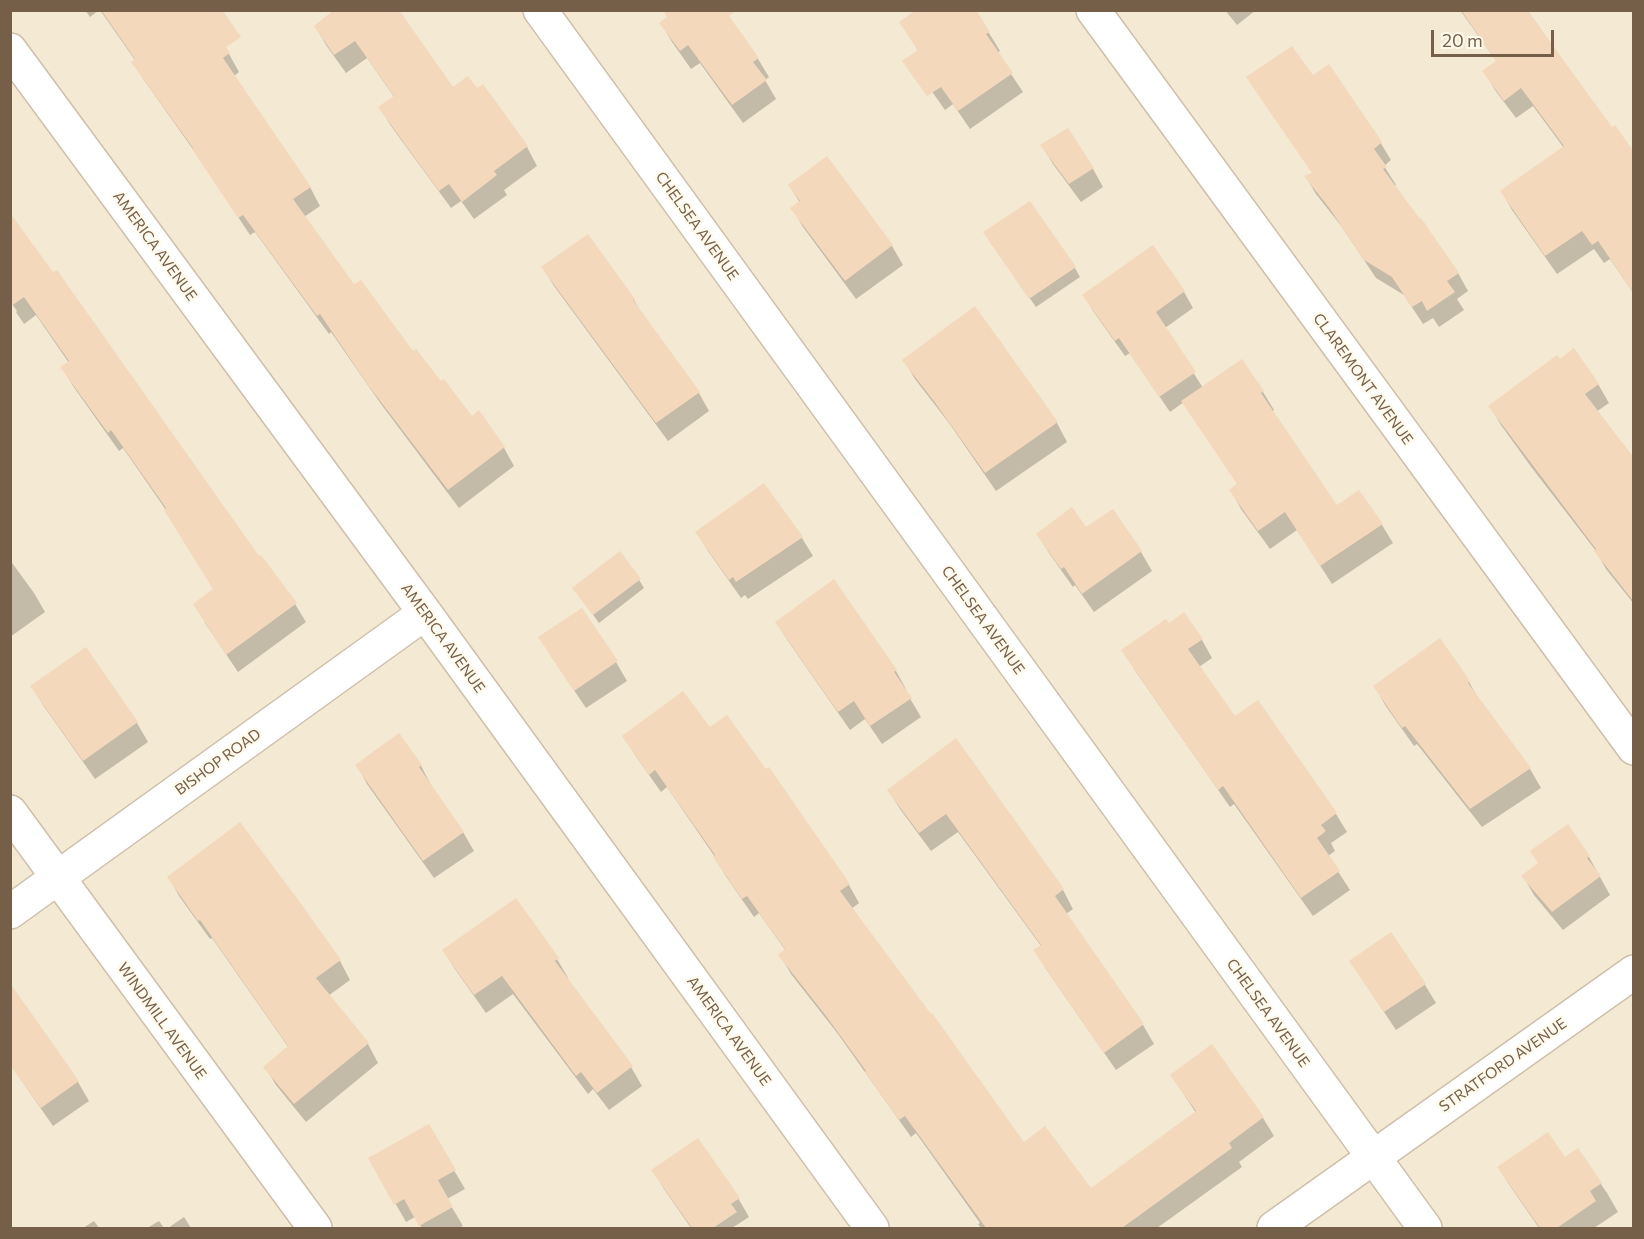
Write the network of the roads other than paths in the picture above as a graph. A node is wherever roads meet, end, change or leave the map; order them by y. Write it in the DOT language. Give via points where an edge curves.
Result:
graph roads {
  1 [pos="540,10"];
  2 [pos="1093,10"];
  3 [pos="10,50"];
  4 [pos="425,613"];
  5 [pos="1634,748"];
  6 [pos="10,812"];
  7 [pos="58,878"];
  8 [pos="10,912"];
  9 [pos="1634,972"];
  10 [pos="1373,1157"];
  11 [pos="315,1228"];
  12 [pos="872,1228"];
  13 [pos="1274,1228"];
  14 [pos="1425,1228"];
  1 -- 10 [label="street, CHELSEA AVENUE"];
  2 -- 5 [label="street, CLAREMONT AVENUE"];
  3 -- 4 [label="street, AMERICA AVENUE"];
  4 -- 7 [label="street, BISHOP ROAD"];
  4 -- 12 [label="street, AMERICA AVENUE"];
  6 -- 7 [label="street, WINDMILL AVENUE"];
  7 -- 8 [label="street, BISHOP ROAD"];
  7 -- 11 [label="street, WINDMILL AVENUE"];
  9 -- 10 [label="street, STRATFORD AVENUE"];
  10 -- 13 [label="street, STRATFORD AVENUE"];
  10 -- 14 [label="street, CHELSEA AVENUE"];
}
